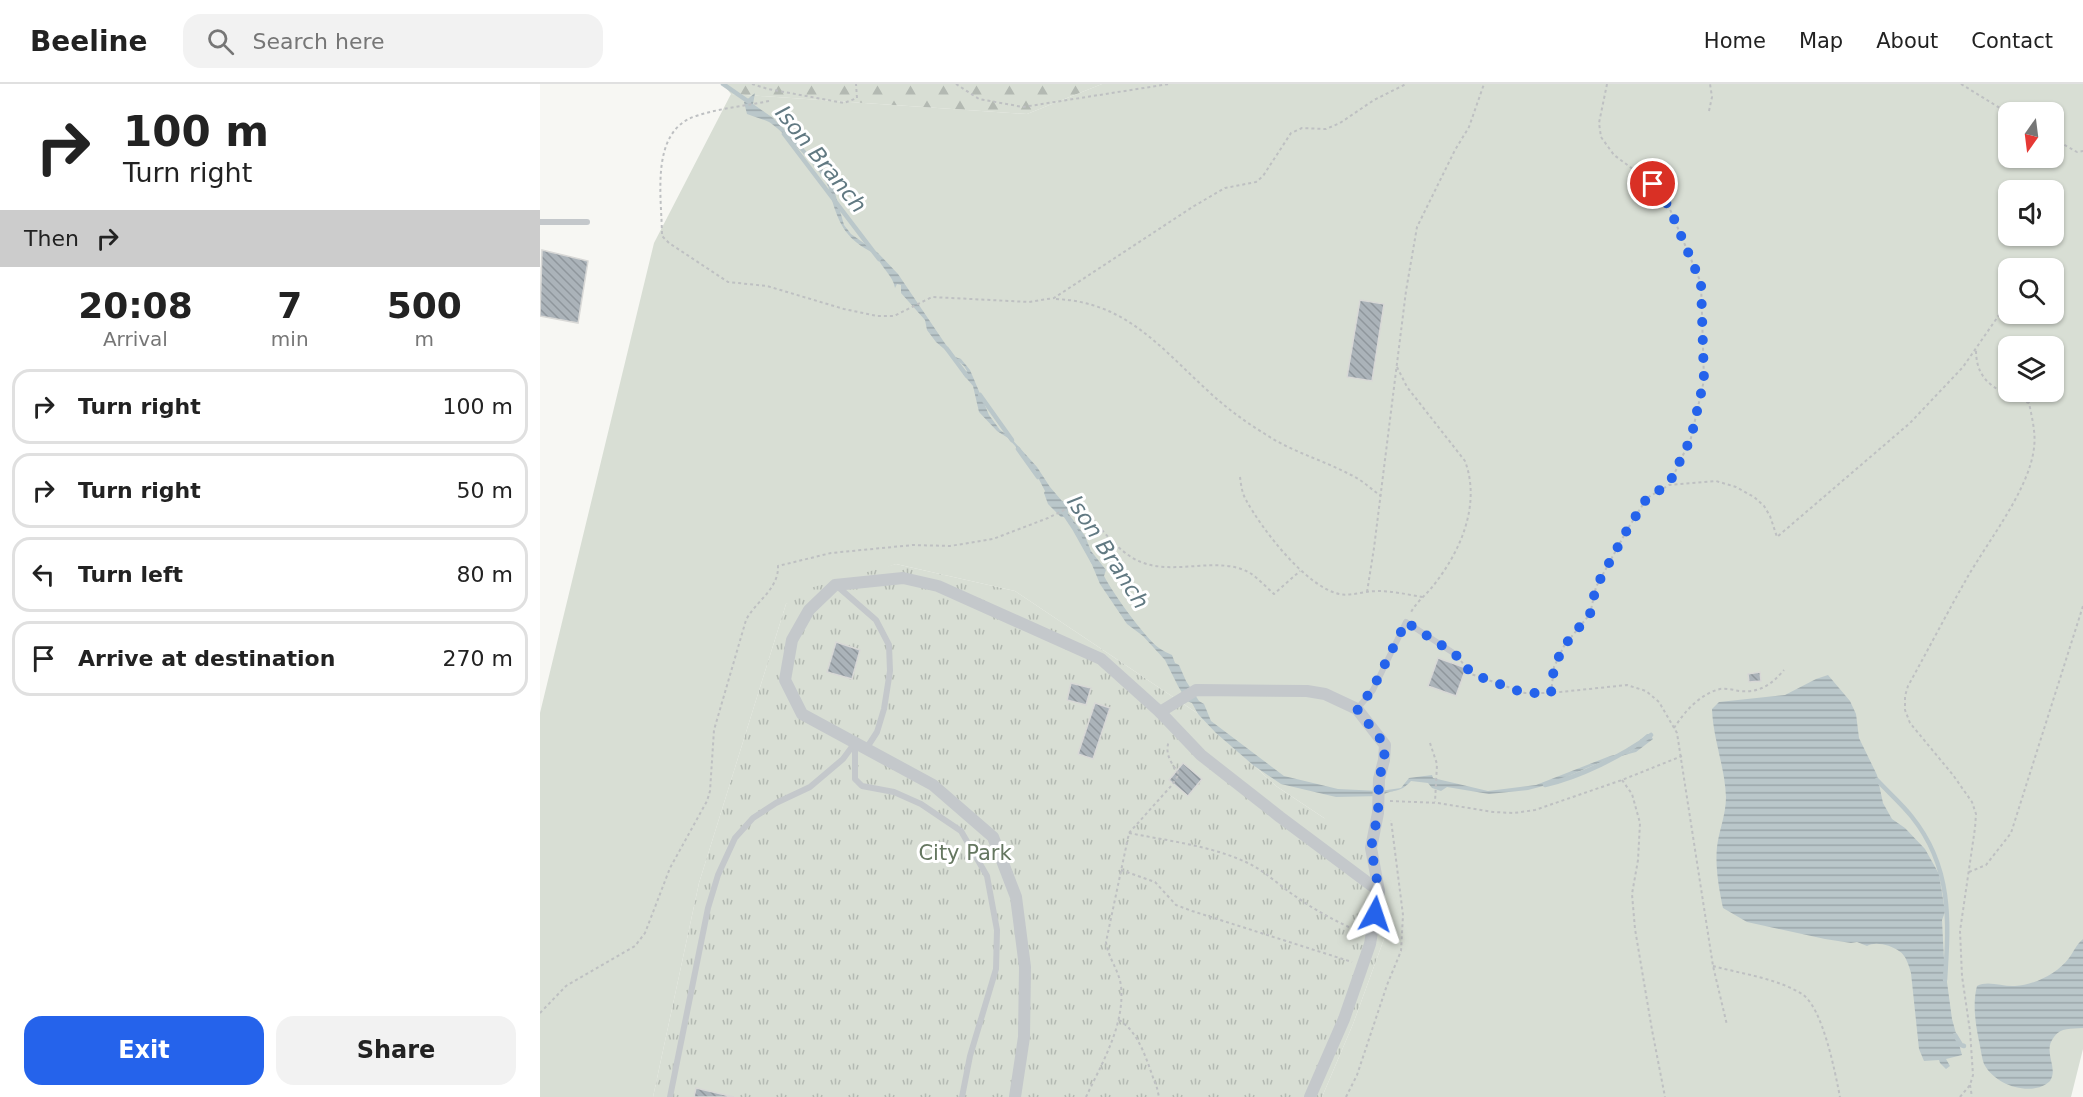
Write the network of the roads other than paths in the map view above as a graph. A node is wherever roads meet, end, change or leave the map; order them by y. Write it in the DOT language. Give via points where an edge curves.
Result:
graph roads {
  1 [pos="540,222"];
  2 [pos="586,222"];
  3 [pos="836,585"];
  4 [pos="1455,654"];
  5 [pos="1357,709"];
  6 [pos="1160,712"];
  7 [pos="860,746"];
  8 [pos="1379,891"];
  9 [pos="670,1097"];
  10 [pos="962,1097"];
  11 [pos="1015,1097"];
  12 [pos="1310,1097"];
  1 -- 2 [label="lane"];
  3 -- 6 [label="street" via="903,578 938,586 1101,659"];
  3 -- 7 [label="lane" via="876,620 889,645 890,671 884,709 877,732"];
  3 -- 7 [label="street" via="809,610 792,640 785,680 802,714"];
  4 -- 5 [label="lane" via="1406,622 1372,690"];
  5 -- 6 [label="street" via="1325,694 1307,691 1196,690"];
  5 -- 8 [label="street" via="1385,745 1371,848"];
  6 -- 8 [label="street" via="1201,755"];
  7 -- 9 [label="lane" via="810,786 776,802 735,838 708,908"];
  7 -- 10 [label="lane" via="855,779 862,786 894,792 921,804 961,831 987,876 997,930 996,969"];
  7 -- 11 [label="street" via="933,785 993,837 1016,897 1025,967 1024,1037"];
  8 -- 12 [label="street" via="1362,966"];
}
